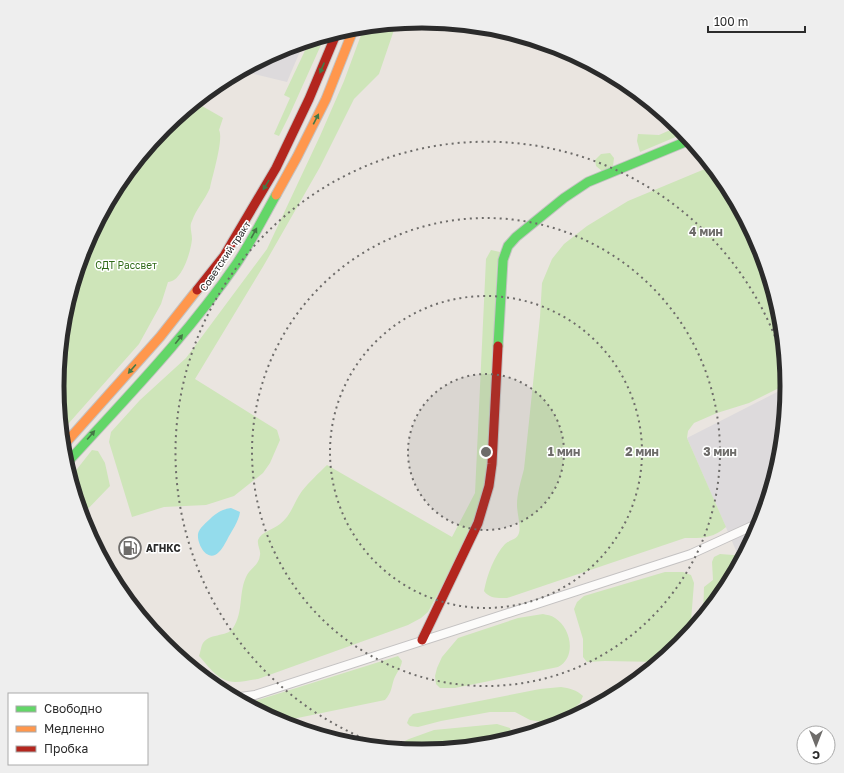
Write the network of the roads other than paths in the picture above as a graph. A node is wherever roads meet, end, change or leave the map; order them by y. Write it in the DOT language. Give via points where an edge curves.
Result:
graph roads {
  1 [pos="351,35"];
  2 [pos="334,39"];
  3 [pos="684,142"];
  4 [pos="68,440"];
  5 [pos="71,459"];
  6 [pos="752,526"];
  7 [pos="422,640"];
  8 [pos="243,697"];
  5 -- 1 [label="main road, Советский тракт, one-way" via="171,349 237,263 297,157 326,99"];
  2 -- 4 [label="main road, Советский тракт, one-way" via="276,168 224,256 160,337"];
  3 -- 7 [label="main road" via="588,182 564,198 508,246 503,260 492,464 488,486 478,522"];
  6 -- 7 [label="street" via="691,554"];
  7 -- 8 [label="street" via="255,695"];
}
